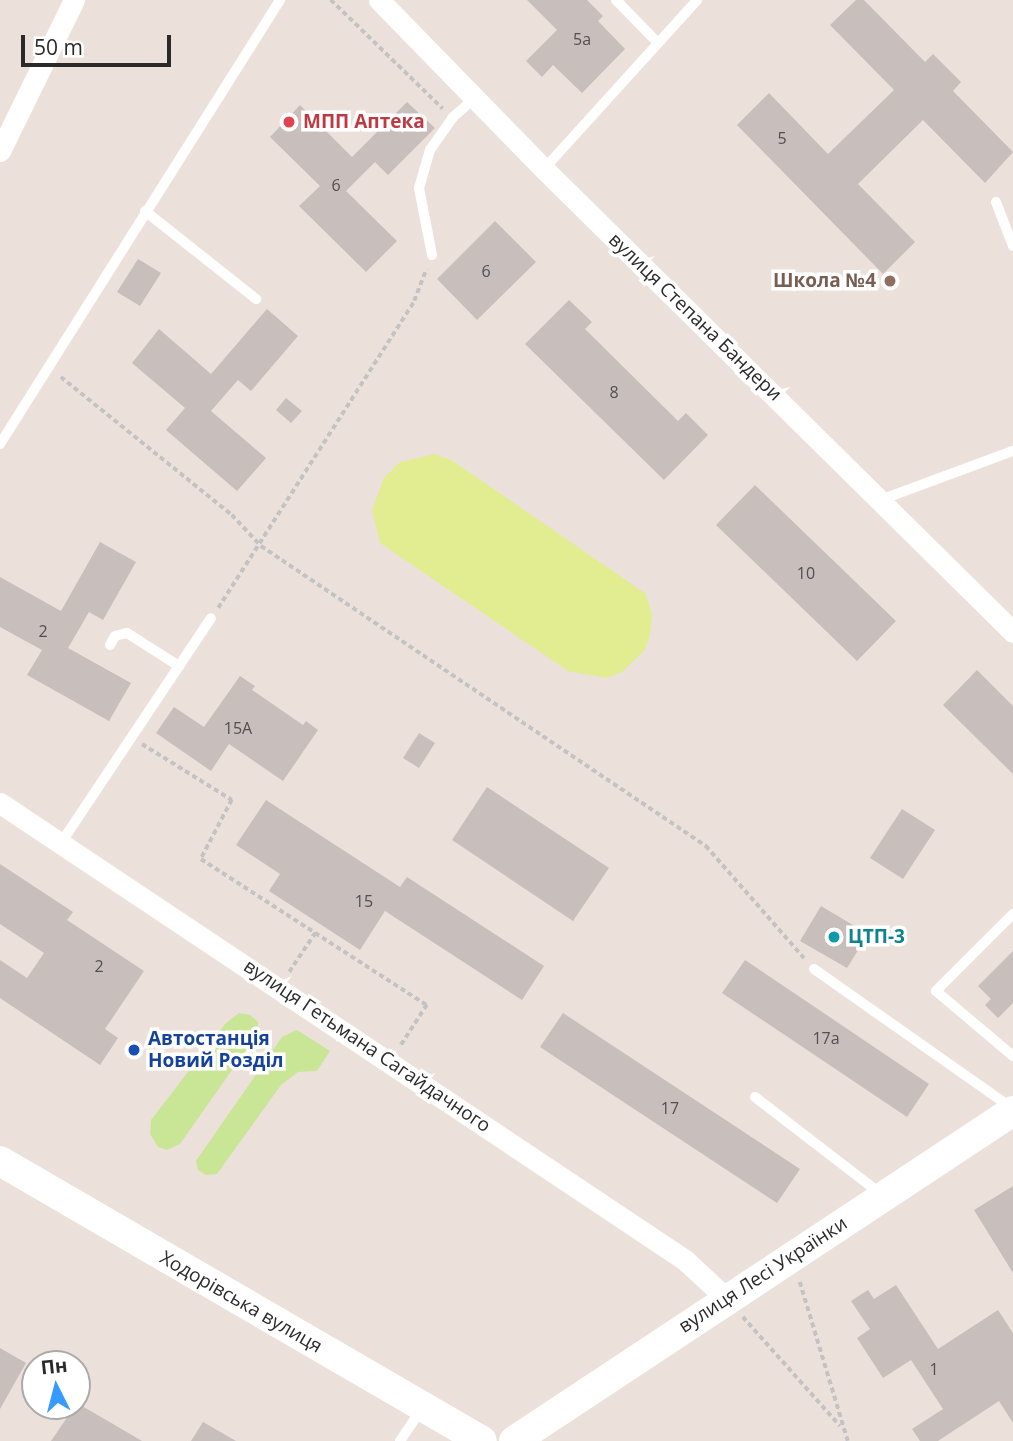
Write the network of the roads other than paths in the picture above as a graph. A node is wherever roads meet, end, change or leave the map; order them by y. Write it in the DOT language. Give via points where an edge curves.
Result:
graph roads {
  1 [pos="74,0"];
  2 [pos="280,0"];
  3 [pos="379,0"];
  4 [pos="616,0"];
  5 [pos="697,0"];
  6 [pos="657,42"];
  7 [pos="475,98"];
  8 [pos="0,151"];
  9 [pos="544,169"];
  10 [pos="996,202"];
  11 [pos="145,211"];
  12 [pos="1013,246"];
  13 [pos="432,255"];
  14 [pos="256,299"];
  15 [pos="0,444"];
  16 [pos="1013,451"];
  17 [pos="883,499"];
  18 [pos="211,618"];
  19 [pos="1013,632"];
  20 [pos="110,645"];
  21 [pos="179,666"];
  22 [pos="0,803"];
  23 [pos="61,843"];
  24 [pos="1013,914"];
  25 [pos="814,969"];
  26 [pos="1013,1056"];
  27 [pos="755,1097"];
  28 [pos="1013,1110"];
  29 [pos="0,1162"];
  30 [pos="883,1196"];
  31 [pos="727,1299"];
  32 [pos="422,1407"];
  33 [pos="400,1441"];
  34 [pos="482,1441"];
  35 [pos="514,1441"];
  1 -- 8 [label="street"];
  2 -- 11 [label="lane"];
  3 -- 7 [label="street, вулиця Степана Бандери"];
  4 -- 6 [label="lane"];
  5 -- 6 [label="lane"];
  6 -- 9 [label="lane"];
  7 -- 9 [label="street, вулиця Степана Бандери"];
  7 -- 13 [label="lane" via="452,118 430,150 419,188"];
  9 -- 17 [label="street, вулиця Степана Бандери"];
  10 -- 12 [label="lane"];
  11 -- 14 [label="lane"];
  11 -- 15 [label="lane"];
  16 -- 17 [label="lane"];
  17 -- 19 [label="street, вулиця Степана Бандери"];
  18 -- 21 [label="lane"];
  20 -- 21 [label="lane" via="115,636 127,633"];
  21 -- 23 [label="lane"];
  22 -- 23 [label="street, вулиця Гетьмана Сагайдачного"];
  23 -- 31 [label="street, вулиця Гетьмана Сагайдачного" via="685,1260"];
  24 -- 26 [label="lane" via="936,991"];
  25 -- 28 [label="lane"];
  27 -- 30 [label="lane"];
  28 -- 30 [label="street, вулиця Лесі Українки"];
  29 -- 32 [label="street, Ходорівська вулиця"];
  30 -- 31 [label="street, вулиця Лесі Українки"];
  31 -- 35 [label="street, вулиця Лесі Українки"];
  32 -- 33 [label="lane"];
  32 -- 34 [label="street, Ходорівська вулиця"];
}
